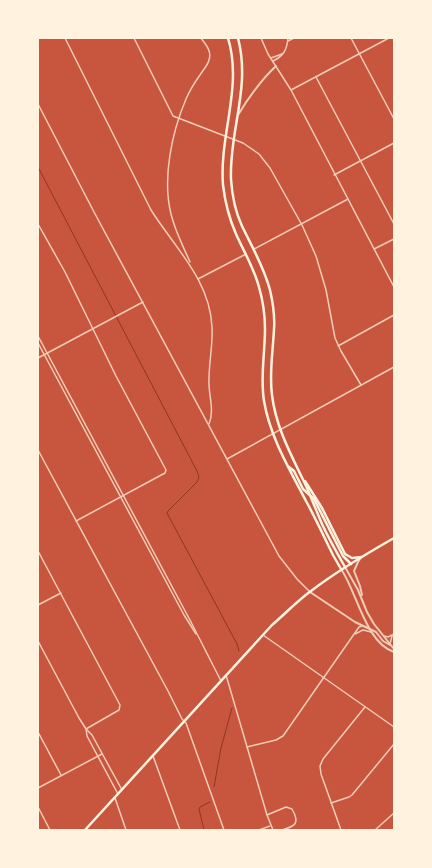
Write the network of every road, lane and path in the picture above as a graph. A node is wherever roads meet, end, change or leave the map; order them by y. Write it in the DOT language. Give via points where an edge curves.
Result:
graph roads {
  1 [pos="65,38"];
  2 [pos="134,38"];
  3 [pos="201,38"];
  4 [pos="228,38"];
  5 [pos="238,38"];
  6 [pos="261,38"];
  7 [pos="288,38"];
  8 [pos="294,38"];
  9 [pos="351,38"];
  10 [pos="389,38"];
  11 [pos="288,41"];
  12 [pos="283,54"];
  13 [pos="359,54"];
  14 [pos="271,58"];
  15 [pos="273,62"];
  16 [pos="276,66"];
  17 [pos="316,77"];
  18 [pos="291,90"];
  19 [pos="38,104"];
  20 [pos="238,115"];
  21 [pos="178,119"];
  22 [pos="394,119"];
  23 [pos="226,136"];
  24 [pos="234,138"];
  25 [pos="394,143"];
  26 [pos="361,160"];
  27 [pos="334,175"];
  28 [pos="348,199"];
  29 [pos="38,224"];
  30 [pos="302,224"];
  31 [pos="394,224"];
  32 [pos="394,239"];
  33 [pos="254,249"];
  34 [pos="374,249"];
  35 [pos="246,254"];
  36 [pos="191,265"];
  37 [pos="198,279"];
  38 [pos="394,287"];
  39 [pos="143,302"];
  40 [pos="394,315"];
  41 [pos="93,328"];
  42 [pos="38,336"];
  43 [pos="38,343"];
  44 [pos="338,346"];
  45 [pos="47,353"];
  46 [pos="44,355"];
  47 [pos="38,358"];
  48 [pos="394,367"];
  49 [pos="361,385"];
  50 [pos="209,424"];
  51 [pos="280,430"];
  52 [pos="273,434"];
  53 [pos="38,450"];
  54 [pos="227,459"];
  55 [pos="288,465"];
  56 [pos="302,477"];
  57 [pos="124,495"];
  58 [pos="310,495"];
  59 [pos="121,497"];
  60 [pos="76,521"];
  61 [pos="394,538"];
  62 [pos="38,550"];
  63 [pos="362,557"];
  64 [pos="351,564"];
  65 [pos="345,567"];
  66 [pos="341,569"];
  67 [pos="310,592"];
  68 [pos="61,593"];
  69 [pos="362,598"];
  70 [pos="38,605"];
  71 [pos="362,626"];
  72 [pos="370,629"];
  73 [pos="372,633"];
  74 [pos="355,634"];
  75 [pos="394,634"];
  76 [pos="263,635"];
  77 [pos="382,636"];
  78 [pos="392,636"];
  79 [pos="198,637"];
  80 [pos="38,641"];
  81 [pos="390,645"];
  82 [pos="394,651"];
  83 [pos="226,675"];
  84 [pos="324,678"];
  85 [pos="221,681"];
  86 [pos="365,707"];
  87 [pos="184,721"];
  88 [pos="394,727"];
  89 [pos="86,729"];
  90 [pos="38,732"];
  91 [pos="394,744"];
  92 [pos="247,747"];
  93 [pos="102,754"];
  94 [pos="98,756"];
  95 [pos="153,756"];
  96 [pos="61,775"];
  97 [pos="38,788"];
  98 [pos="122,790"];
  99 [pos="118,794"];
  100 [pos="115,798"];
  101 [pos="331,803"];
  102 [pos="38,807"];
  103 [pos="394,813"];
  104 [pos="267,815"];
  105 [pos="270,826"];
  106 [pos="50,830"];
  107 [pos="85,830"];
  108 [pos="126,830"];
  109 [pos="180,830"];
  110 [pos="224,830"];
  111 [pos="259,830"];
  112 [pos="273,830"];
  113 [pos="282,830"];
  114 [pos="341,830"];
  115 [pos="375,830"];
  1 -- 36 [label="street" via="151,210"];
  2 -- 21 [label="street" via="171,114"];
  3 -- 21 [label="street" via="209,50 209,61 190,92"];
  4 -- 23 [label="main road" via="234,78"];
  5 -- 20 [label="main road" via="242,71"];
  6 -- 14 [label="street"];
  7 -- 11 [label="street"];
  8 -- 11 [label="street"];
  9 -- 13 [label="street"];
  10 -- 13 [label="street"];
  11 -- 12 [label="street"];
  12 -- 14 [label="street"];
  12 -- 15 [label="street"];
  13 -- 17 [label="street"];
  13 -- 22 [label="street"];
  14 -- 15 [label="street"];
  15 -- 16 [label="street"];
  16 -- 18 [label="street"];
  16 -- 20 [label="street" via="250,95"];
  17 -- 18 [label="street"];
  17 -- 26 [label="street"];
  18 -- 27 [label="street"];
  19 -- 39 [label="street"];
  20 -- 24 [label="main road"];
  21 -- 23 [label="street"];
  21 -- 36 [label="street" via="169,157 169,203 175,228"];
  23 -- 24 [label="street"];
  23 -- 35 [label="main road" via="223,174 226,204"];
  24 -- 30 [label="street" via="266,162"];
  24 -- 33 [label="main road" via="231,171 234,202 242,226"];
  25 -- 26 [label="street"];
  26 -- 27 [label="street"];
  26 -- 31 [label="street"];
  27 -- 28 [label="street"];
  28 -- 30 [label="street"];
  28 -- 34 [label="street"];
  29 -- 41 [label="street"];
  30 -- 33 [label="street"];
  30 -- 44 [label="street" via="320,269"];
  32 -- 34 [label="street"];
  33 -- 51 [label="main road" via="268,281 273,308 271,383 273,405"];
  34 -- 38 [label="street"];
  35 -- 37 [label="street"];
  35 -- 52 [label="main road" via="263,302 265,329 262,378 265,406"];
  36 -- 37 [label="street"];
  37 -- 50 [label="street" via="209,305 213,329 208,381 211,413"];
  39 -- 41 [label="street"];
  39 -- 50 [label="street"];
  40 -- 44 [label="street"];
  41 -- 45 [label="street"];
  41 -- 57 [label="street" via="166,472"];
  42 -- 45 [label="street"];
  43 -- 46 [label="street"];
  44 -- 49 [label="street"];
  45 -- 46 [label="street"];
  45 -- 57 [label="street"];
  46 -- 47 [label="street"];
  46 -- 59 [label="street"];
  48 -- 49 [label="street"];
  49 -- 51 [label="street"];
  50 -- 54 [label="street"];
  51 -- 52 [label="street"];
  51 -- 56 [label="main road"];
  52 -- 54 [label="street"];
  52 -- 55 [label="main road"];
  53 -- 60 [label="street"];
  54 -- 67 [label="street" via="284,563"];
  55 -- 58 [label="main road" via="303,489"];
  55 -- 66 [label="main road"];
  56 -- 58 [label="main road"];
  56 -- 63 [label="main road" via="322,508 345,554 352,558"];
  57 -- 59 [label="street"];
  57 -- 79 [label="street"];
  58 -- 64 [label="main road" via="317,503 344,558"];
  58 -- 65 [label="main road"];
  59 -- 60 [label="street"];
  59 -- 79 [label="street"];
  60 -- 87 [label="street"];
  61 -- 63 [label="main road"];
  62 -- 68 [label="street"];
  63 -- 64 [label="main road"];
  63 -- 69 [label="street" via="354,571"];
  64 -- 65 [label="main road"];
  65 -- 66 [label="main road"];
  65 -- 69 [label="street"];
  66 -- 67 [label="main road"];
  66 -- 72 [label="street"];
  67 -- 71 [label="street"];
  67 -- 76 [label="main road"];
  68 -- 70 [label="street"];
  68 -- 89 [label="street" via="120,706 119,710"];
  69 -- 77 [label="street"];
  71 -- 72 [label="street"];
  71 -- 74 [label="street"];
  72 -- 73 [label="street"];
  72 -- 81 [label="street"];
  73 -- 74 [label="street" via="363,630"];
  73 -- 82 [label="street" via="389,651"];
  74 -- 84 [label="street"];
  75 -- 78 [label="street"];
  76 -- 83 [label="main road"];
  76 -- 84 [label="street"];
  77 -- 78 [label="street"];
  77 -- 81 [label="street"];
  78 -- 81 [label="street"];
  79 -- 85 [label="street"];
  80 -- 89 [label="street"];
  81 -- 82 [label="street"];
  83 -- 85 [label="main road"];
  83 -- 92 [label="street"];
  84 -- 86 [label="street"];
  84 -- 92 [label="street" via="283,736"];
  85 -- 87 [label="main road"];
  86 -- 88 [label="street"];
  86 -- 101 [label="street" via="320,764 320,772"];
  87 -- 95 [label="main road"];
  87 -- 110 [label="street"];
  89 -- 93 [label="street"];
  89 -- 94 [label="street"];
  90 -- 96 [label="street"];
  91 -- 101 [label="street" via="352,795"];
  92 -- 104 [label="street"];
  93 -- 94 [label="street"];
  93 -- 98 [label="street"];
  94 -- 96 [label="street"];
  94 -- 99 [label="street"];
  95 -- 98 [label="main road"];
  95 -- 109 [label="street"];
  96 -- 97 [label="street"];
  98 -- 99 [label="main road"];
  99 -- 100 [label="main road"];
  100 -- 107 [label="main road"];
  100 -- 108 [label="street"];
  101 -- 114 [label="street"];
  102 -- 106 [label="street"];
  103 -- 115 [label="street"];
  104 -- 105 [label="street"];
  104 -- 113 [label="street" via="286,808 292,809 296,824"];
  105 -- 111 [label="street"];
  105 -- 112 [label="street"];
}
